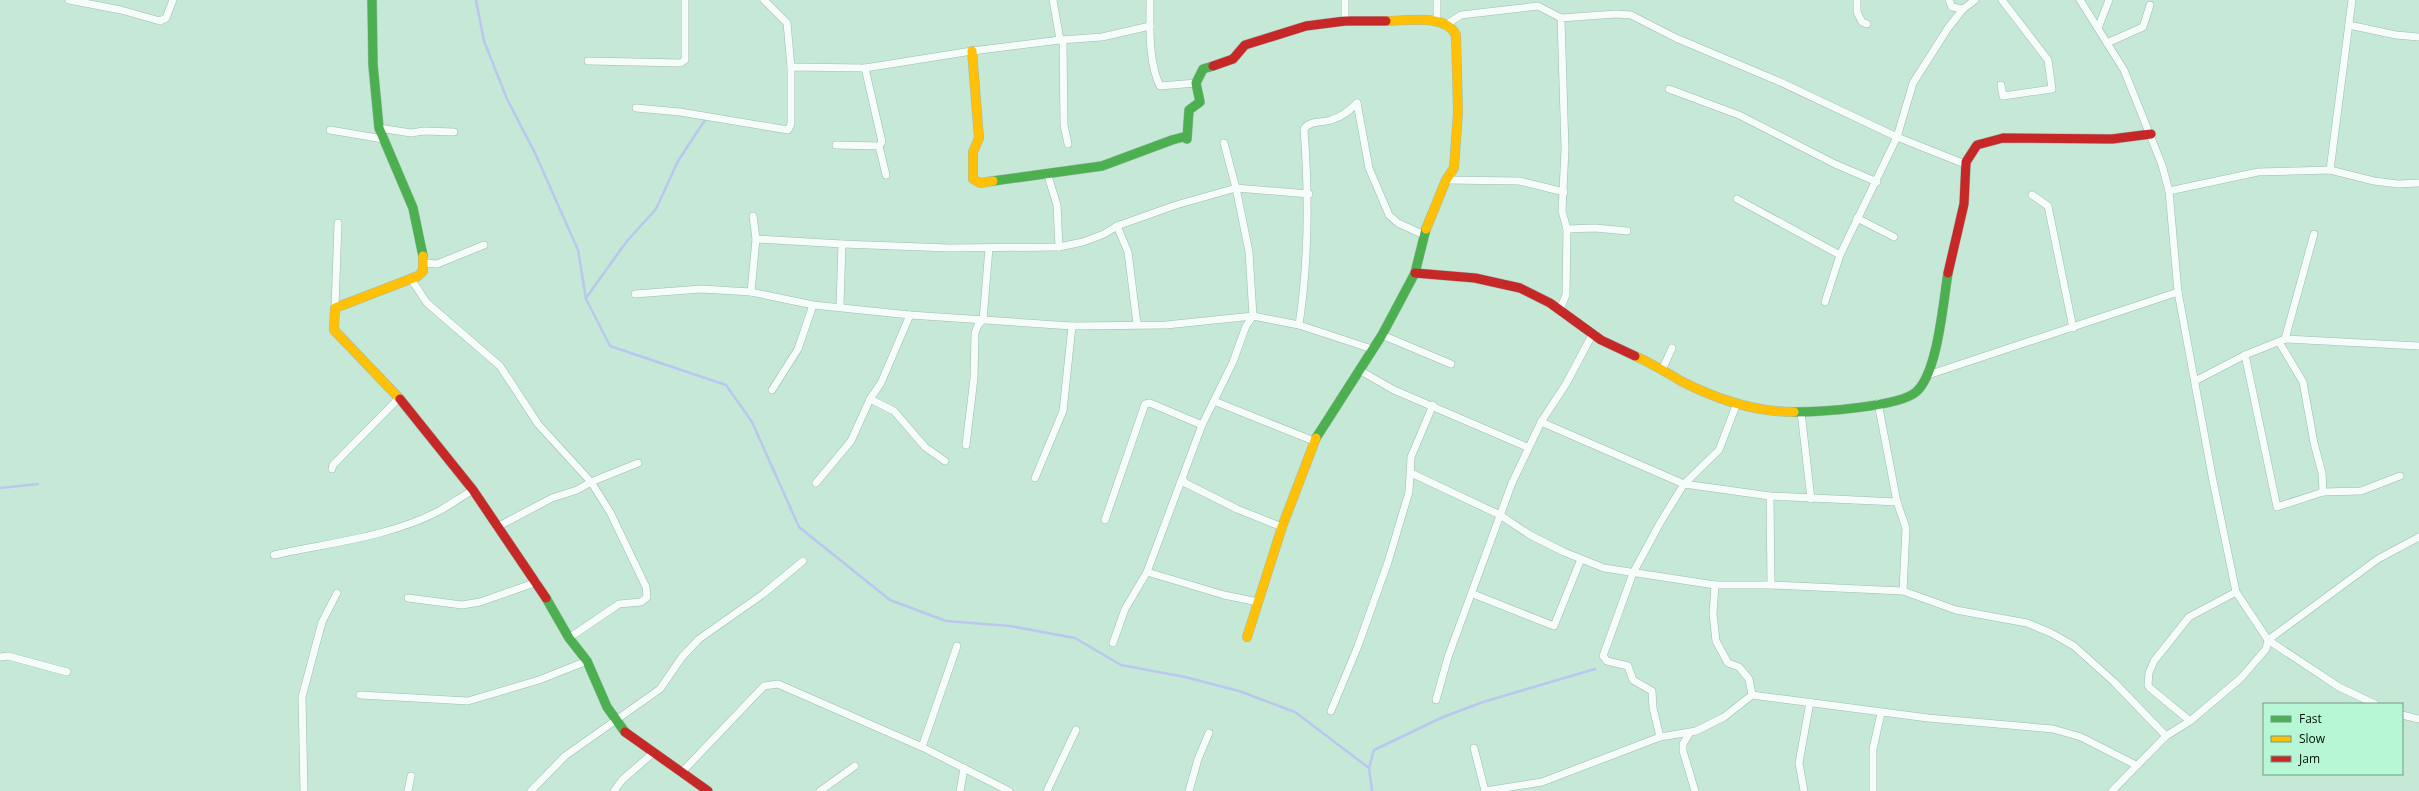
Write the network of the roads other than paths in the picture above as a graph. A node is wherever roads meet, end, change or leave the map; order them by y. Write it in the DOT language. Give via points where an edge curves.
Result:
graph roads {
  1 [pos="69,0"];
  2 [pos="173,0"];
  3 [pos="372,0"];
  4 [pos="685,0"];
  5 [pos="764,0"];
  6 [pos="1053,0"];
  7 [pos="1150,0"];
  8 [pos="1345,0"];
  9 [pos="1436,0"];
  10 [pos="1857,0"];
  11 [pos="1949,0"];
  12 [pos="1976,0"];
  13 [pos="2002,0"];
  14 [pos="2080,0"];
  15 [pos="2109,0"];
  16 [pos="2352,0"];
  17 [pos="2150,5"];
  18 [pos="1963,9"];
  19 [pos="1561,18"];
  20 [pos="1345,21"];
  21 [pos="1437,21"];
  22 [pos="1447,24"];
  23 [pos="1867,24"];
  24 [pos="2349,25"];
  25 [pos="1150,26"];
  26 [pos="2098,28"];
  27 [pos="2419,37"];
  28 [pos="1062,40"];
  29 [pos="2107,43"];
  30 [pos="972,51"];
  31 [pos="588,61"];
  32 [pos="791,67"];
  33 [pos="865,68"];
  34 [pos="1196,83"];
  35 [pos="2000,85"];
  36 [pos="1669,89"];
  37 [pos="636,108"];
  38 [pos="379,128"];
  39 [pos="330,130"];
  40 [pos="454,132"];
  41 [pos="2151,134"];
  42 [pos="1896,137"];
  43 [pos="383,140"];
  44 [pos="1224,143"];
  45 [pos="1068,144"];
  46 [pos="836,145"];
  47 [pos="879,146"];
  48 [pos="1965,164"];
  49 [pos="2330,170"];
  50 [pos="886,175"];
  51 [pos="1048,176"];
  52 [pos="1446,180"];
  53 [pos="1877,182"];
  54 [pos="2419,183"];
  55 [pos="1236,188"];
  56 [pos="2169,191"];
  57 [pos="1564,192"];
  58 [pos="1309,194"];
  59 [pos="2032,194"];
  60 [pos="1737,199"];
  61 [pos="753,216"];
  62 [pos="1857,218"];
  63 [pos="338,223"];
  64 [pos="1117,226"];
  65 [pos="1567,230"];
  66 [pos="1627,231"];
  67 [pos="2314,234"];
  68 [pos="1424,235"];
  69 [pos="1894,237"];
  70 [pos="756,239"];
  71 [pos="842,244"];
  72 [pos="484,246"];
  73 [pos="1059,247"];
  74 [pos="989,248"];
  75 [pos="1840,255"];
  76 [pos="424,263"];
  77 [pos="1415,273"];
  78 [pos="411,279"];
  79 [pos="751,292"];
  80 [pos="2178,292"];
  81 [pos="635,294"];
  82 [pos="1825,302"];
  83 [pos="813,305"];
  84 [pos="840,306"];
  85 [pos="334,308"];
  86 [pos="1560,309"];
  87 [pos="910,315"];
  88 [pos="1253,316"];
  89 [pos="983,320"];
  90 [pos="1137,324"];
  91 [pos="1299,325"];
  92 [pos="1072,326"];
  93 [pos="2073,328"];
  94 [pos="1382,334"];
  95 [pos="1592,335"];
  96 [pos="2282,341"];
  97 [pos="2419,346"];
  98 [pos="1672,348"];
  99 [pos="1372,349"];
  100 [pos="2245,355"];
  101 [pos="1451,364"];
  102 [pos="1663,368"];
  103 [pos="1359,370"];
  104 [pos="1928,375"];
  105 [pos="2195,381"];
  106 [pos="772,390"];
  107 [pos="399,398"];
  108 [pos="870,399"];
  109 [pos="1214,401"];
  110 [pos="1737,403"];
  111 [pos="1878,403"];
  112 [pos="1432,406"];
  113 [pos="1801,412"];
  114 [pos="1541,422"];
  115 [pos="1202,425"];
  116 [pos="1314,441"];
  117 [pos="966,444"];
  118 [pos="1528,447"];
  119 [pos="945,461"];
  120 [pos="638,463"];
  121 [pos="332,469"];
  122 [pos="1411,473"];
  123 [pos="2400,476"];
  124 [pos="1035,478"];
  125 [pos="1183,479"];
  126 [pos="591,482"];
  127 [pos="816,484"];
  128 [pos="1684,484"];
  129 [pos="472,490"];
  130 [pos="2323,492"];
  131 [pos="1770,496"];
  132 [pos="1811,499"];
  133 [pos="1897,502"];
  134 [pos="1500,515"];
  135 [pos="1105,520"];
  136 [pos="497,527"];
  137 [pos="1282,528"];
  138 [pos="2419,537"];
  139 [pos="274,555"];
  140 [pos="1581,559"];
  141 [pos="803,561"];
  142 [pos="1146,572"];
  143 [pos="1633,573"];
  144 [pos="537,582"];
  145 [pos="1715,585"];
  146 [pos="1771,585"];
  147 [pos="1903,591"];
  148 [pos="2236,592"];
  149 [pos="337,593"];
  150 [pos="1473,594"];
  151 [pos="408,598"];
  152 [pos="1258,602"];
  153 [pos="1247,637"];
  154 [pos="568,638"];
  155 [pos="2268,640"];
  156 [pos="1113,643"];
  157 [pos="956,646"];
  158 [pos="0,657"];
  159 [pos="587,661"];
  160 [pos="67,672"];
  161 [pos="360,695"];
  162 [pos="1752,695"];
  163 [pos="1436,700"];
  164 [pos="1810,702"];
  165 [pos="2373,703"];
  166 [pos="1331,711"];
  167 [pos="1881,713"];
  168 [pos="2403,715"];
  169 [pos="616,719"];
  170 [pos="2419,719"];
  171 [pos="2190,721"];
  172 [pos="1076,730"];
  173 [pos="1209,733"];
  174 [pos="1689,734"];
  175 [pos="2166,736"];
  176 [pos="1660,737"];
  177 [pos="922,747"];
  178 [pos="1474,748"];
  179 [pos="653,753"];
  180 [pos="2136,765"];
  181 [pos="855,766"];
  182 [pos="964,768"];
  183 [pos="681,773"];
  184 [pos="411,776"];
  185 [pos="304,791"];
  186 [pos="408,791"];
  187 [pos="531,791"];
  188 [pos="614,791"];
  189 [pos="708,791"];
  190 [pos="820,791"];
  191 [pos="960,791"];
  192 [pos="1009,791"];
  193 [pos="1047,791"];
  194 [pos="1189,791"];
  195 [pos="1485,791"];
  196 [pos="1695,791"];
  197 [pos="1804,791"];
  198 [pos="1873,791"];
  199 [pos="2112,791"];
  1 -- 2 [label="street" via="160,21 166,18"];
  3 -- 38 [label="street"];
  4 -- 31 [label="street" via="685,60 681,63"];
  5 -- 32 [label="street" via="789,27"];
  6 -- 28 [label="street"];
  7 -- 25 [label="street"];
  8 -- 20 [label="street"];
  9 -- 21 [label="street"];
  10 -- 23 [label="street" via="1856,12 1862,22"];
  11 -- 18 [label="street" via="1952,7"];
  12 -- 18 [label="street"];
  13 -- 35 [label="street" via="2048,60 2052,89 2003,96"];
  14 -- 26 [label="street"];
  15 -- 26 [label="street"];
  16 -- 24 [label="street"];
  17 -- 29 [label="street" via="2143,27"];
  18 -- 42 [label="street" via="1948,28 1914,83"];
  19 -- 22 [label="street" via="1538,6 1461,15"];
  19 -- 42 [label="street" via="1631,15 1676,38 1778,81"];
  19 -- 57 [label="street"];
  20 -- 21 [label="street"];
  20 -- 34 [label="street" via="1306,26 1246,44 1242,53 1235,59 1203,69"];
  21 -- 22 [label="street"];
  22 -- 52 [label="street" via="1456,35 1458,112 1454,168"];
  24 -- 27 [label="street"];
  24 -- 49 [label="street"];
  25 -- 28 [label="street" via="1102,38"];
  25 -- 34 [label="street" via="1153,67 1160,86"];
  26 -- 29 [label="street"];
  28 -- 30 [label="street"];
  28 -- 45 [label="street" via="1064,125"];
  29 -- 41 [label="street" via="2124,70"];
  30 -- 33 [label="street"];
  30 -- 51 [label="street" via="979,138 974,144 973,179 980,183"];
  32 -- 33 [label="street"];
  32 -- 37 [label="street" via="791,124 788,130 680,112"];
  33 -- 47 [label="street" via="882,140"];
  34 -- 51 [label="street" via="1200,102 1189,110 1186,140 1183,137 1164,141 1104,166"];
  36 -- 53 [label="street" via="1739,115 1835,164"];
  38 -- 40 [label="street" via="411,133"];
  38 -- 43 [label="street"];
  39 -- 43 [label="street"];
  41 -- 48 [label="street" via="2112,139 2000,139 1975,146"];
  41 -- 56 [label="street"];
  42 -- 48 [label="street"];
  42 -- 53 [label="street"];
  43 -- 76 [label="street" via="412,208 422,243"];
  44 -- 55 [label="street"];
  46 -- 47 [label="street"];
  47 -- 50 [label="street"];
  48 -- 104 [label="street" via="1963,205"];
  49 -- 54 [label="street" via="2374,181"];
  49 -- 56 [label="street" via="2258,172"];
  51 -- 73 [label="street" via="1057,205"];
  52 -- 57 [label="street" via="1519,181"];
  52 -- 68 [label="street"];
  53 -- 62 [label="street"];
  55 -- 58 [label="street"];
  55 -- 64 [label="street" via="1176,205"];
  55 -- 88 [label="street" via="1249,252"];
  56 -- 80 [label="street"];
  57 -- 65 [label="street" via="1562,211"];
  58 -- 68 [label="street" via="1304,129 1311,123 1331,120 1348,113 1357,103 1370,168 1389,215 1398,223"];
  58 -- 91 [label="street"];
  59 -- 93 [label="street" via="2048,206"];
  60 -- 75 [label="street"];
  61 -- 70 [label="street"];
  62 -- 69 [label="street"];
  62 -- 75 [label="street"];
  63 -- 85 [label="street"];
  64 -- 73 [label="street" via="1083,242"];
  64 -- 90 [label="street" via="1128,252"];
  65 -- 66 [label="street" via="1595,228"];
  65 -- 86 [label="street" via="1566,295"];
  67 -- 96 [label="street"];
  68 -- 77 [label="street"];
  70 -- 71 [label="street"];
  70 -- 79 [label="street"];
  71 -- 74 [label="street"];
  71 -- 84 [label="street"];
  72 -- 76 [label="street" via="437,264"];
  73 -- 74 [label="street"];
  74 -- 89 [label="street"];
  75 -- 82 [label="street"];
  76 -- 78 [label="street" via="422,271"];
  77 -- 86 [label="street" via="1503,284 1536,294"];
  77 -- 94 [label="street"];
  78 -- 85 [label="street"];
  78 -- 126 [label="street" via="427,303 500,366 538,424"];
  79 -- 81 [label="street" via="701,289"];
  79 -- 83 [label="street"];
  80 -- 93 [label="street"];
  80 -- 105 [label="street"];
  83 -- 84 [label="street"];
  83 -- 106 [label="street" via="798,349"];
  84 -- 87 [label="street"];
  85 -- 107 [label="street" via="334,330"];
  86 -- 95 [label="street"];
  87 -- 89 [label="street"];
  87 -- 108 [label="street" via="881,383"];
  88 -- 90 [label="street" via="1166,325"];
  88 -- 91 [label="street"];
  88 -- 109 [label="street" via="1246,326 1233,362"];
  89 -- 92 [label="street"];
  89 -- 117 [label="street" via="975,333 974,378"];
  90 -- 92 [label="street"];
  91 -- 99 [label="street"];
  92 -- 124 [label="street" via="1063,411"];
  93 -- 104 [label="street"];
  94 -- 99 [label="street"];
  94 -- 101 [label="street"];
  95 -- 102 [label="street" via="1612,347"];
  95 -- 114 [label="street" via="1566,384"];
  96 -- 97 [label="street"];
  96 -- 100 [label="street"];
  96 -- 130 [label="street" via="2303,382 2322,473"];
  98 -- 102 [label="street"];
  99 -- 103 [label="street"];
  100 -- 105 [label="street"];
  100 -- 130 [label="street" via="2277,507"];
  102 -- 110 [label="street" via="1681,380"];
  103 -- 112 [label="street" via="1394,390"];
  103 -- 116 [label="street"];
  104 -- 111 [label="street" via="1916,392 1909,396"];
  105 -- 148 [label="street"];
  107 -- 121 [label="street" via="333,465"];
  107 -- 129 [label="street"];
  108 -- 119 [label="street" via="894,411 925,447"];
  108 -- 127 [label="street" via="851,441"];
  109 -- 115 [label="street"];
  109 -- 116 [label="street"];
  110 -- 113 [label="street" via="1772,411"];
  110 -- 128 [label="street" via="1719,450"];
  111 -- 113 [label="street"];
  111 -- 133 [label="street"];
  112 -- 118 [label="street"];
  112 -- 122 [label="street" via="1411,457"];
  113 -- 132 [label="street"];
  114 -- 118 [label="street"];
  114 -- 128 [label="street"];
  115 -- 125 [label="street"];
  115 -- 135 [label="street" via="1150,403 1145,404"];
  116 -- 137 [label="street"];
  118 -- 134 [label="street"];
  120 -- 126 [label="street"];
  122 -- 134 [label="street"];
  122 -- 166 [label="street" via="1409,492 1388,562"];
  123 -- 130 [label="street" via="2361,490"];
  125 -- 137 [label="street" via="1185,483 1237,510"];
  125 -- 142 [label="street"];
  126 -- 136 [label="street"];
  126 -- 154 [label="street" via="610,512 646,587 647,597 641,602 619,604"];
  128 -- 131 [label="street"];
  128 -- 143 [label="street"];
  129 -- 136 [label="street"];
  129 -- 139 [label="street" via="438,511 401,525 363,537"];
  131 -- 132 [label="street"];
  131 -- 146 [label="street"];
  132 -- 133 [label="street"];
  133 -- 147 [label="street" via="1906,528"];
  134 -- 140 [label="street" via="1530,535"];
  134 -- 150 [label="street"];
  136 -- 144 [label="street"];
  137 -- 152 [label="street"];
  138 -- 155 [label="street" via="2378,559"];
  140 -- 143 [label="street" via="1604,568"];
  140 -- 150 [label="street" via="1554,626"];
  141 -- 169 [label="street" via="763,594 699,639 682,657 660,689"];
  142 -- 152 [label="street" via="1224,596"];
  142 -- 156 [label="street" via="1125,609"];
  143 -- 145 [label="street"];
  143 -- 176 [label="street" via="1603,656 1607,661 1628,666 1633,680 1652,691"];
  144 -- 151 [label="street" via="462,606"];
  144 -- 154 [label="street"];
  145 -- 146 [label="street"];
  145 -- 162 [label="street" via="1713,614 1716,641 1728,662 1739,667 1749,679"];
  146 -- 147 [label="street"];
  147 -- 175 [label="street" via="1956,610 2026,623 2051,633 2074,646 2114,682"];
  148 -- 155 [label="street"];
  148 -- 171 [label="street" via="2189,617 2154,662 2149,673 2150,688"];
  149 -- 185 [label="street" via="322,622 302,697"];
  150 -- 163 [label="street" via="1448,657"];
  152 -- 153 [label="street"];
  154 -- 159 [label="street"];
  155 -- 165 [label="street" via="2339,688"];
  155 -- 171 [label="street" via="2266,650 2241,678"];
  157 -- 177 [label="street"];
  158 -- 160 [label="street" via="8,656"];
  159 -- 161 [label="street" via="539,680 468,701"];
  159 -- 169 [label="street" via="607,707"];
  162 -- 164 [label="street"];
  162 -- 174 [label="street" via="1724,717"];
  164 -- 167 [label="street"];
  164 -- 197 [label="street" via="1799,763"];
  167 -- 180 [label="street" via="2053,729 2080,737"];
  167 -- 198 [label="street" via="1873,749"];
  168 -- 170 [label="street"];
  169 -- 179 [label="street" via="624,731"];
  169 -- 187 [label="street" via="565,756"];
  171 -- 175 [label="street"];
  172 -- 193 [label="street"];
  173 -- 194 [label="street"];
  174 -- 176 [label="street"];
  174 -- 196 [label="street" via="1683,744 1683,751"];
  175 -- 180 [label="street"];
  176 -- 195 [label="street" via="1542,782"];
  177 -- 182 [label="street"];
  177 -- 183 [label="street" via="778,684 764,686"];
  178 -- 195 [label="street"];
  179 -- 183 [label="street"];
  179 -- 188 [label="street" via="622,780"];
  180 -- 199 [label="street"];
  181 -- 190 [label="street"];
  182 -- 191 [label="street"];
  182 -- 192 [label="street"];
  183 -- 189 [label="street"];
  184 -- 186 [label="street"];
}
